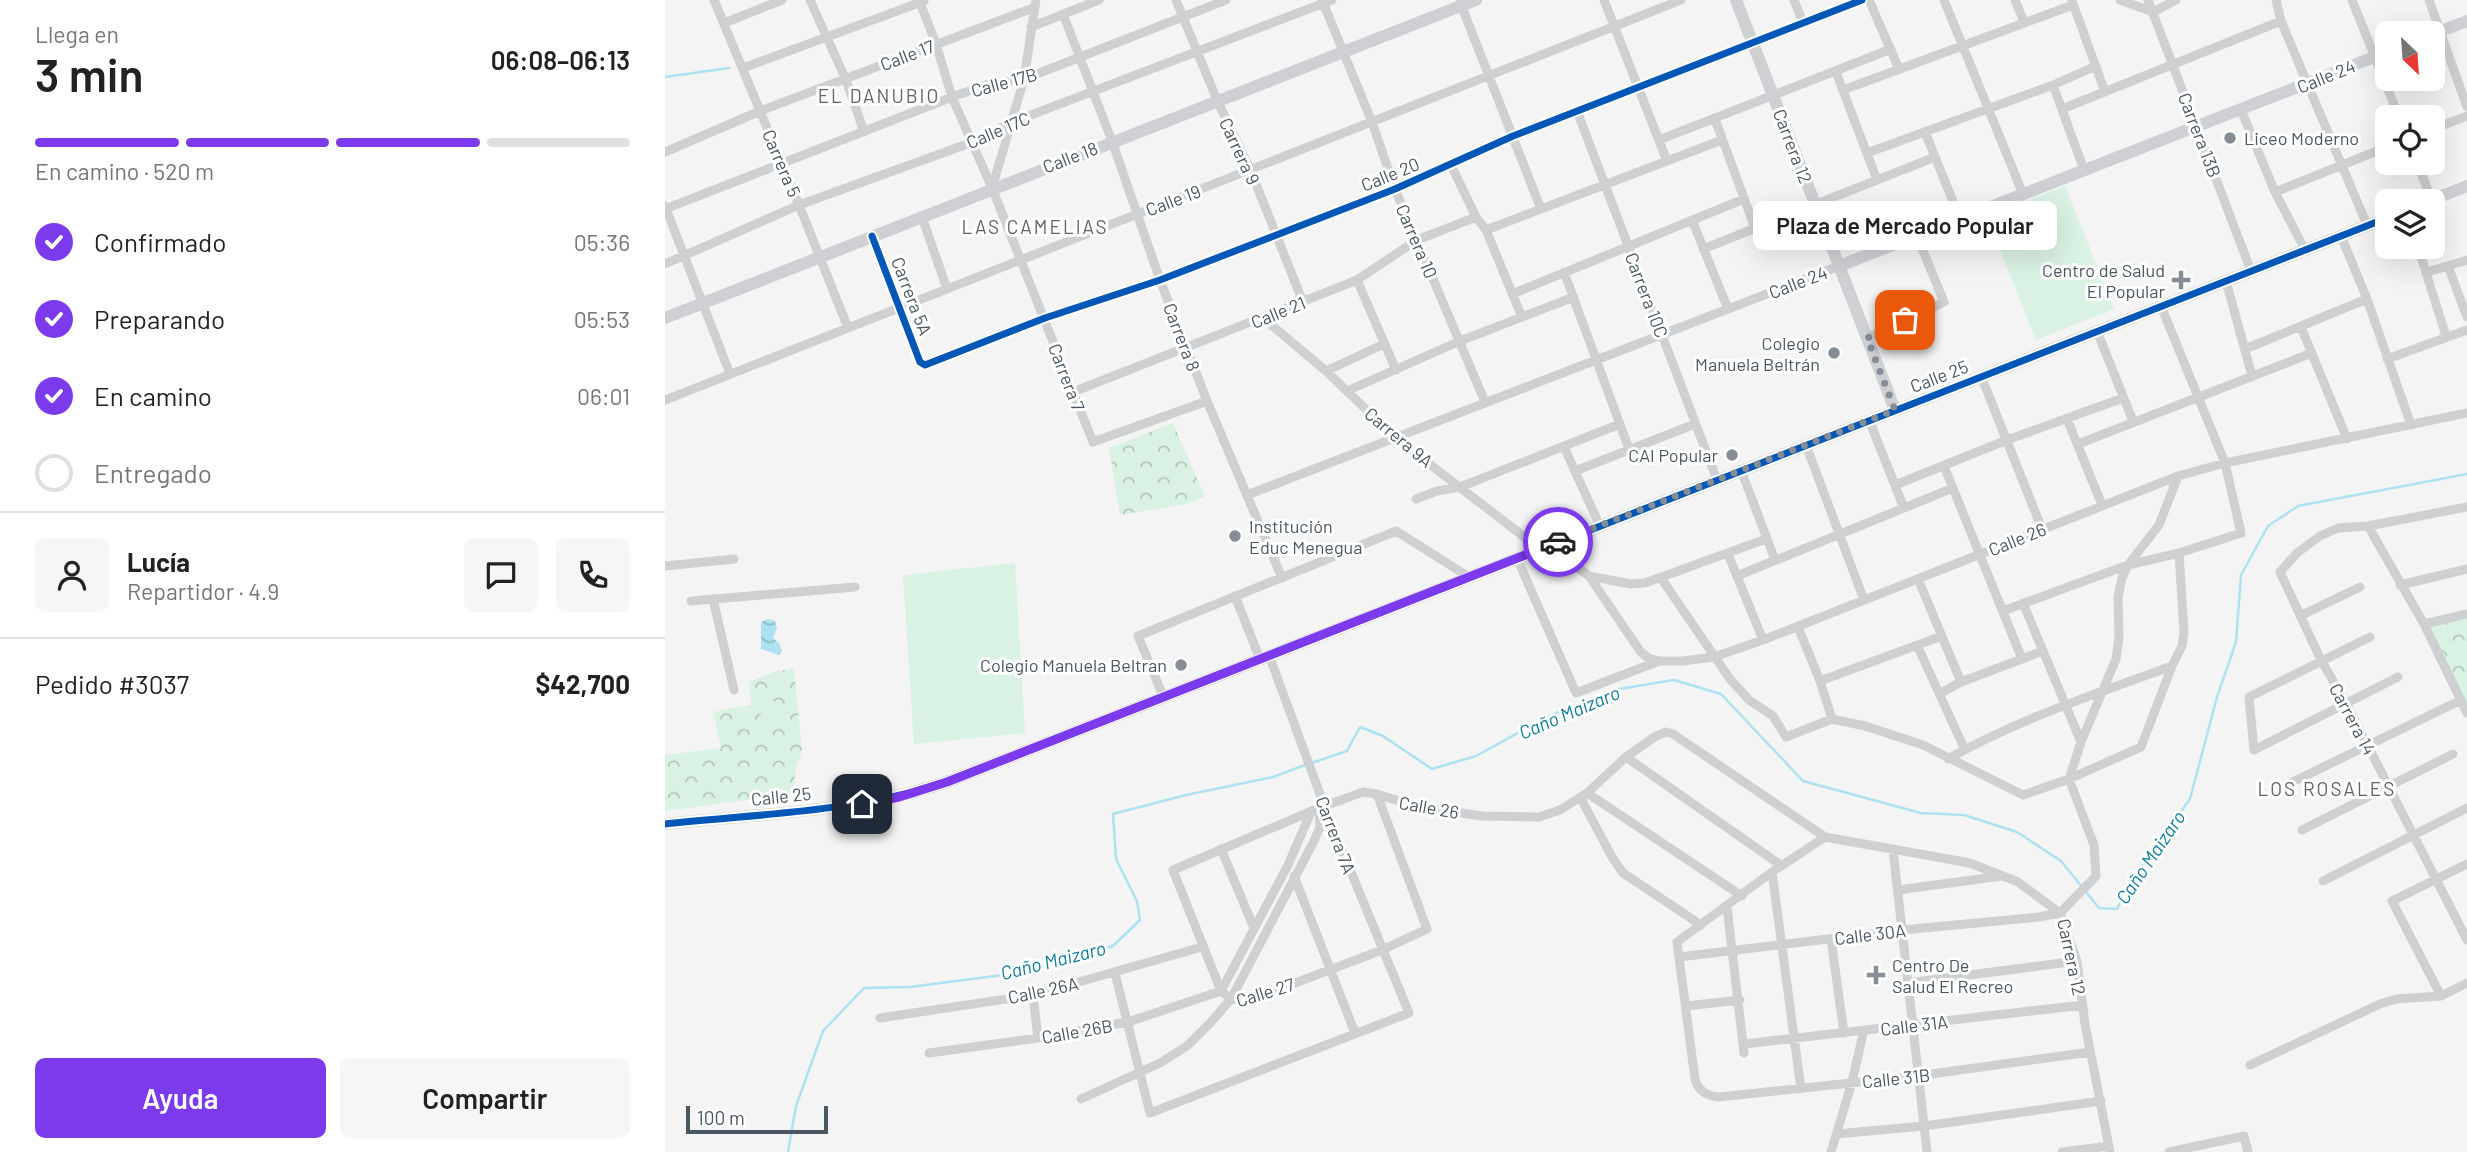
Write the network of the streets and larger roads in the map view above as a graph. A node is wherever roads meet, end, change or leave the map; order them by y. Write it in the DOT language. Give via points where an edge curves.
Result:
graph roads {
  1 [pos="714,0"];
  2 [pos="782,0"];
  3 [pos="810,0"];
  4 [pos="1099,0"];
  5 [pos="1176,0"];
  6 [pos="1226,0"];
  7 [pos="1476,0"];
  8 [pos="1604,0"];
  9 [pos="1681,0"];
  10 [pos="1736,0"];
  11 [pos="1794,0"];
  12 [pos="1862,0"];
  13 [pos="1869,0"];
  14 [pos="1944,0"];
  15 [pos="2015,0"];
  16 [pos="2120,0"];
  17 [pos="2148,0"];
  18 [pos="2176,0"];
  19 [pos="2275,0"];
  20 [pos="2352,0"];
  21 [pos="2429,0"];
  22 [pos="922,1"];
  23 [pos="1326,1"];
  24 [pos="2072,2"];
  25 [pos="1461,3"];
  26 [pos="1846,3"];
  27 [pos="1035,4"];
  28 [pos="2153,12"];
  29 [pos="1063,14"];
  30 [pos="1182,17"];
  31 [pos="2281,21"];
  32 [pos="2433,21"];
  33 [pos="2467,21"];
  34 [pos="2024,22"];
  35 [pos="724,23"];
  36 [pos="1803,23"];
  37 [pos="1614,26"];
  38 [pos="1031,27"];
  39 [pos="2445,30"];
  40 [pos="826,37"];
  41 [pos="1753,43"];
  42 [pos="936,44"];
  43 [pos="2375,44"];
  44 [pos="1963,46"];
  45 [pos="1891,49"];
  46 [pos="1343,51"];
  47 [pos="1197,52"];
  48 [pos="2445,52"];
  49 [pos="2375,57"];
  50 [pos="1079,59"];
  51 [pos="2173,65"];
  52 [pos="2096,66"];
  53 [pos="743,68"];
  54 [pos="1899,69"];
  55 [pos="1836,72"];
  56 [pos="1489,75"];
  57 [pos="1024,79"];
  58 [pos="846,80"];
  59 [pos="2307,83"];
  60 [pos="2053,85"];
  61 [pos="1638,87"];
  62 [pos="1843,90"];
  63 [pos="1093,92"];
  64 [pos="2105,92"];
  65 [pos="2465,94"];
  66 [pos="952,97"];
  67 [pos="1773,97"];
  68 [pos="1217,100"];
  69 [pos="2467,107"];
  70 [pos="1988,108"];
  71 [pos="2062,109"];
  72 [pos="2241,110"];
  73 [pos="760,111"];
  74 [pos="1577,111"];
  75 [pos="2467,116"];
  76 [pos="1715,119"];
  77 [pos="1372,122"];
  78 [pos="1010,123"];
  79 [pos="2445,124"];
  80 [pos="2197,127"];
  81 [pos="864,132"];
  82 [pos="1925,132"];
  83 [pos="1513,136"];
  84 [pos="1658,140"];
  85 [pos="1722,140"];
  86 [pos="1112,141"];
  87 [pos="972,142"];
  88 [pos="2375,151"];
  89 [pos="665,152"];
  90 [pos="1867,153"];
  91 [pos="1935,157"];
  92 [pos="1667,161"];
  93 [pos="781,163"];
  94 [pos="2341,164"];
  95 [pos="1451,165"];
  96 [pos="1250,169"];
  97 [pos="2084,170"];
  98 [pos="1877,180"];
  99 [pos="1605,185"];
  100 [pos="2467,186"];
  101 [pos="992,188"];
  102 [pos="1395,190"];
  103 [pos="2276,192"];
  104 [pos="2023,194"];
  105 [pos="2445,195"];
  106 [pos="1744,199"];
  107 [pos="799,205"];
  108 [pos="1815,206"];
  109 [pos="665,208"];
  110 [pos="1541,209"];
  111 [pos="1136,214"];
  112 [pos="922,217"];
  113 [pos="1476,218"];
  114 [pos="1960,219"];
  115 [pos="1692,220"];
  116 [pos="2375,222"];
  117 [pos="2367,225"];
  118 [pos="1755,228"];
  119 [pos="1486,230"];
  120 [pos="1276,234"];
  121 [pos="871,236"];
  122 [pos="1917,236"];
  123 [pos="2341,236"];
  124 [pos="1417,240"];
  125 [pos="1629,246"];
  126 [pos="1703,249"];
  127 [pos="2305,250"];
  128 [pos="686,256"];
  129 [pos="819,257"];
  130 [pos="2423,259"];
  131 [pos="1021,260"];
  132 [pos="2467,260"];
  133 [pos="665,264"];
  134 [pos="1839,266"];
  135 [pos="2448,266"];
  136 [pos="2251,271"];
  137 [pos="1565,272"];
  138 [pos="2428,272"];
  139 [pos="1160,280"];
  140 [pos="1357,280"];
  141 [pos="2226,281"];
  142 [pos="947,289"];
  143 [pos="1512,294"];
  144 [pos="1574,297"];
  145 [pos="2367,299"];
  146 [pos="1303,302"];
  147 [pos="704,303"];
  148 [pos="2161,306"];
  149 [pos="899,308"];
  150 [pos="1728,309"];
  151 [pos="1522,317"];
  152 [pos="2467,317"];
  153 [pos="665,318"];
  154 [pos="1045,318"];
  155 [pos="1263,318"];
  156 [pos="2301,327"];
  157 [pos="848,328"];
  158 [pos="2467,330"];
  159 [pos="2097,331"];
  160 [pos="1662,334"];
  161 [pos="2446,336"];
  162 [pos="1867,338"];
  163 [pos="1460,341"];
  164 [pos="1384,344"];
  165 [pos="1186,347"];
  166 [pos="2245,349"];
  167 [pos="2312,353"];
  168 [pos="1597,359"];
  169 [pos="2387,359"];
  170 [pos="925,365"];
  171 [pos="1396,370"];
  172 [pos="1325,372"];
  173 [pos="730,374"];
  174 [pos="1981,376"];
  175 [pos="2252,376"];
  176 [pos="1347,391"];
  177 [pos="1073,392"];
  178 [pos="2198,396"];
  179 [pos="2123,398"];
  180 [pos="665,400"];
  181 [pos="1207,401"];
  182 [pos="1485,402"];
  183 [pos="1895,410"];
  184 [pos="2467,414"];
  185 [pos="2067,419"];
  186 [pos="1869,420"];
  187 [pos="2133,421"];
  188 [pos="1620,424"];
  189 [pos="1695,424"];
  190 [pos="2411,425"];
  191 [pos="1397,439"];
  192 [pos="2347,439"];
  193 [pos="2007,440"];
  194 [pos="2078,444"];
  195 [pos="1806,445"];
  196 [pos="1564,447"];
  197 [pos="1629,449"];
  198 [pos="2225,463"];
  199 [pos="1944,466"];
  200 [pos="1741,470"];
  201 [pos="1575,471"];
  202 [pos="2178,476"];
  203 [pos="1717,480"];
  204 [pos="1895,485"];
  205 [pos="1460,487"];
  206 [pos="1953,488"];
  207 [pos="1247,495"];
  208 [pos="1416,499"];
  209 [pos="2102,505"];
  210 [pos="2467,507"];
  211 [pos="1904,508"];
  212 [pos="1600,526"];
  213 [pos="2368,526"];
  214 [pos="2042,529"];
  215 [pos="1840,534"];
  216 [pos="1766,539"];
  217 [pos="1563,540"];
  218 [pos="1540,549"];
  219 [pos="2179,553"];
  220 [pos="1728,554"];
  221 [pos="1979,554"];
  222 [pos="1517,558"];
  223 [pos="734,559"];
  224 [pos="1775,560"];
  225 [pos="2128,565"];
  226 [pos="665,566"];
  227 [pos="2467,569"];
  228 [pos="1589,576"];
  229 [pos="1737,576"];
  230 [pos="1469,577"];
  231 [pos="1282,578"];
  232 [pos="1661,579"];
  233 [pos="1918,579"];
  234 [pos="2400,585"];
  235 [pos="855,587"];
  236 [pos="2360,587"];
  237 [pos="1235,596"];
  238 [pos="713,599"];
  239 [pos="1864,600"];
  240 [pos="691,601"];
  241 [pos="2023,603"];
  242 [pos="2003,611"];
  243 [pos="2467,614"];
  244 [pos="2300,616"];
  245 [pos="2424,624"];
  246 [pos="1798,627"];
  247 [pos="1942,636"];
  248 [pos="2369,637"];
  249 [pos="1763,640"];
  250 [pos="1917,645"];
  251 [pos="2043,651"];
  252 [pos="1264,657"];
  253 [pos="1714,657"];
  254 [pos="2022,659"];
  255 [pos="2321,660"];
  256 [pos="1659,662"];
  257 [pos="2172,666"];
  258 [pos="2398,677"];
  259 [pos="1820,681"];
  260 [pos="1961,682"];
  261 [pos="734,690"];
  262 [pos="2104,691"];
  263 [pos="1939,694"];
  264 [pos="1163,696"];
  265 [pos="2461,700"];
  266 [pos="2346,703"];
  267 [pos="2066,705"];
  268 [pos="2467,713"];
  269 [pos="1832,719"];
  270 [pos="2081,743"];
  271 [pos="2367,744"];
  272 [pos="1965,750"];
  273 [pos="2453,754"];
  274 [pos="1626,757"];
  275 [pos="1948,759"];
  276 [pos="2069,779"];
  277 [pos="2389,786"];
  278 [pos="2274,791"];
  279 [pos="1377,794"];
  280 [pos="1583,795"];
  281 [pos="2467,807"];
  282 [pos="1318,809"];
  283 [pos="665,824"];
  284 [pos="2302,830"];
  285 [pos="2412,834"];
  286 [pos="1825,837"];
  287 [pos="1221,849"];
  288 [pos="1893,850"];
  289 [pos="2467,864"];
  290 [pos="1288,865"];
  291 [pos="1781,866"];
  292 [pos="1772,872"];
  293 [pos="2004,876"];
  294 [pos="2435,878"];
  295 [pos="1295,879"];
  296 [pos="2323,881"];
  297 [pos="1898,890"];
  298 [pos="1742,896"];
  299 [pos="1727,907"];
  300 [pos="2060,913"];
  301 [pos="1701,925"];
  302 [pos="2463,925"];
  303 [pos="1254,928"];
  304 [pos="1903,930"];
  305 [pos="1831,939"];
  306 [pos="2467,940"];
  307 [pos="1782,945"];
  308 [pos="1202,947"];
  309 [pos="1382,950"];
  310 [pos="1733,951"];
  311 [pos="1679,957"];
  312 [pos="2077,961"];
  313 [pos="1330,970"];
  314 [pos="1115,973"];
  315 [pos="1908,983"];
  316 [pos="2467,983"];
  317 [pos="1221,991"];
  318 [pos="1033,995"];
  319 [pos="2441,996"];
  320 [pos="1231,999"];
  321 [pos="1740,1000"];
  322 [pos="2083,1005"];
  323 [pos="1686,1006"];
  324 [pos="880,1018"];
  325 [pos="1128,1022"];
  326 [pos="1913,1025"];
  327 [pos="1864,1030"];
  328 [pos="1844,1032"];
  329 [pos="1355,1033"];
  330 [pos="1038,1038"];
  331 [pos="1794,1038"];
  332 [pos="2090,1052"];
  333 [pos="929,1053"];
  334 [pos="2250,1065"];
  335 [pos="1139,1074"];
  336 [pos="1917,1076"];
  337 [pos="1852,1082"];
  338 [pos="1801,1089"];
  339 [pos="1081,1099"];
  340 [pos="2101,1101"];
  341 [pos="1924,1126"];
  342 [pos="1837,1134"];
  343 [pos="2109,1149"];
  344 [pos="1831,1152"];
  345 [pos="1927,1152"];
  346 [pos="2062,1152"];
  347 [pos="2169,1152"];
  348 [pos="2248,1152"];
  1 -- 35 [label="street, Carrera 5"];
  2 -- 35 [label="street"];
  3 -- 40 [label="street"];
  4 -- 29 [label="street"];
  5 -- 30 [label="street, Carrera 9"];
  6 -- 30 [label="street, Calle 17B"];
  7 -- 25 [label="street, Calle 18"];
  8 -- 37 [label="street"];
  9 -- 37 [label="street, Calle 19"];
  10 -- 41 [label="street, Carrera 12"];
  11 -- 36 [label="street"];
  12 -- 26 [label="street, Calle 20"];
  13 -- 45 [label="street"];
  14 -- 44 [label="street"];
  15 -- 34 [label="street"];
  16 -- 28 [label="street"];
  17 -- 28 [label="street, Carrera 13B"];
  18 -- 28 [label="street"];
  19 -- 31 [label="street"];
  20 -- 43 [label="street"];
  21 -- 32 [label="street"];
  22 -- 40 [label="street"];
  22 -- 42 [label="street, Carrera 7"];
  23 -- 46 [label="street, Carrera 10"];
  23 -- 47 [label="street, Calle 17C"];
  24 -- 34 [label="street"];
  24 -- 52 [label="street"];
  25 -- 46 [label="street, Calle 18"];
  25 -- 56 [label="street"];
  26 -- 36 [label="street, Calle 20"];
  27 -- 38 [label="street"];
  27 -- 42 [label="street, Calle 17"];
  28 -- 51 [label="street, Carrera 13B"];
  29 -- 38 [label="street"];
  29 -- 50 [label="street, Carrera 8"];
  30 -- 47 [label="street, Carrera 9"];
  30 -- 50 [label="street, Calle 17B"];
  31 -- 51 [label="street"];
  31 -- 59 [label="street"];
  33 -- 39 [label="street"];
  34 -- 44 [label="street"];
  35 -- 53 [label="street, Carrera 5"];
  36 -- 41 [label="street, Calle 20"];
  37 -- 56 [label="street, Calle 19"];
  37 -- 61 [label="street"];
  38 -- 57 [label="street"];
  40 -- 53 [label="street"];
  40 -- 58 [label="street"];
  41 -- 61 [label="street, Calle 20"];
  41 -- 67 [label="street, Carrera 12"];
  42 -- 58 [label="street, Calle 17"];
  42 -- 66 [label="street, Carrera 7"];
  44 -- 54 [label="street"];
  44 -- 70 [label="street"];
  45 -- 54 [label="street"];
  45 -- 55 [label="street"];
  46 -- 68 [label="street, Calle 18"];
  46 -- 77 [label="street, Carrera 10"];
  47 -- 63 [label="street, Calle 17C"];
  47 -- 68 [label="street, Carrera 9"];
  48 -- 65 [label="street"];
  49 -- 59 [label="street, Calle 24"];
  50 -- 57 [label="street, Calle 17B"];
  50 -- 63 [label="street, Carrera 8"];
  51 -- 64 [label="street"];
  51 -- 80 [label="street, Carrera 13B"];
  52 -- 60 [label="street"];
  52 -- 64 [label="street"];
  53 -- 73 [label="street, Carrera 5"];
  54 -- 62 [label="street"];
  55 -- 62 [label="street"];
  55 -- 67 [label="street"];
  56 -- 77 [label="street, Calle 19"];
  56 -- 83 [label="street"];
  57 -- 66 [label="street, Calle 17B" via="989,84"];
  57 -- 78 [label="street"];
  58 -- 73 [label="street, Calle 17"];
  58 -- 81 [label="street"];
  59 -- 72 [label="street, Calle 24"];
  59 -- 94 [label="street"];
  60 -- 70 [label="street"];
  60 -- 71 [label="street"];
  61 -- 74 [label="street, Calle 20"];
  61 -- 84 [label="street"];
  62 -- 90 [label="street"];
  63 -- 78 [label="street, Calle 17C"];
  63 -- 86 [label="street, Carrera 8"];
  64 -- 71 [label="street"];
  65 -- 69 [label="street"];
  66 -- 81 [label="street, Calle 17B"];
  66 -- 87 [label="street, Carrera 7"];
  67 -- 76 [label="street"];
  67 -- 108 [label="street, Carrera 12"];
  68 -- 86 [label="street, Calle 18"];
  68 -- 96 [label="street, Carrera 9"];
  70 -- 82 [label="street"];
  70 -- 104 [label="street"];
  71 -- 97 [label="street"];
  72 -- 80 [label="street, Calle 24"];
  72 -- 103 [label="street"];
  73 -- 89 [label="street, Calle 17"];
  73 -- 93 [label="street, Carrera 5"];
  74 -- 83 [label="street, Calle 20"];
  74 -- 99 [label="street, Carrera 10C"];
  75 -- 79 [label="street"];
  76 -- 84 [label="street"];
  76 -- 85 [label="street"];
  77 -- 96 [label="street, Calle 19"];
  77 -- 102 [label="street, Carrera 10"];
  78 -- 87 [label="street, Calle 17C"];
  78 -- 101 [label="street"];
  80 -- 97 [label="street, Calle 24"];
  80 -- 136 [label="street, Carrera 13B"];
  81 -- 93 [label="street, Calle 17B"];
  82 -- 90 [label="street"];
  82 -- 91 [label="street"];
  83 -- 95 [label="street, Calle 20"];
  83 -- 110 [label="street"];
  84 -- 92 [label="street"];
  85 -- 92 [label="street"];
  85 -- 106 [label="street"];
  86 -- 101 [label="street, Calle 18"];
  86 -- 111 [label="street, Carrera 8"];
  87 -- 101 [label="street, Carrera 7"];
  87 -- 107 [label="street, Calle 17C"];
  88 -- 94 [label="street"];
  90 -- 98 [label="street"];
  91 -- 98 [label="street"];
  91 -- 114 [label="street"];
  92 -- 99 [label="street"];
  93 -- 107 [label="street, Carrera 5"];
  93 -- 109 [label="street, Calle 17B"];
  94 -- 103 [label="street"];
  94 -- 117 [label="street"];
  95 -- 102 [label="street, Calle 20"];
  95 -- 113 [label="street"];
  96 -- 111 [label="street, Calle 19"];
  96 -- 120 [label="street, Carrera 9"];
  97 -- 104 [label="street, Calle 24"];
  98 -- 108 [label="street"];
  99 -- 110 [label="street"];
  99 -- 125 [label="street, Carrera 10C"];
  100 -- 105 [label="street"];
  101 -- 112 [label="street, Calle 18"];
  101 -- 131 [label="street, Carrera 7"];
  102 -- 120 [label="street, Calle 20"];
  102 -- 124 [label="street, Carrera 10"];
  103 -- 127 [label="street"];
  104 -- 114 [label="street, Calle 24"];
  106 -- 115 [label="street"];
  106 -- 118 [label="street"];
  107 -- 128 [label="street, Calle 17C"];
  107 -- 129 [label="street, Carrera 5"];
  108 -- 118 [label="street"];
  108 -- 134 [label="street, Carrera 12"];
  109 -- 128 [label="street"];
  110 -- 119 [label="street"];
  111 -- 131 [label="street, Calle 19"];
  111 -- 139 [label="street, Carrera 8"];
  112 -- 121 [label="street, Calle 18"];
  112 -- 142 [label="street"];
  113 -- 119 [label="street"];
  113 -- 124 [label="street, Calle 21"];
  114 -- 122 [label="street, Calle 24"];
  115 -- 125 [label="street"];
  115 -- 126 [label="street"];
  116 -- 117 [label="street, Calle 25"];
  117 -- 123 [label="street, Calle 25"];
  118 -- 126 [label="street"];
  119 -- 143 [label="street"];
  120 -- 139 [label="street, Calle 20"];
  120 -- 146 [label="street, Carrera 9"];
  121 -- 129 [label="street, Calle 18"];
  121 -- 149 [label="street, Carrera 5A"];
  122 -- 134 [label="street, Calle 24"];
  122 -- 162 [label="street" via="1944,302"];
  123 -- 127 [label="street, Calle 25"];
  123 -- 145 [label="street"];
  124 -- 140 [label="street, Calle 21"];
  124 -- 163 [label="street, Carrera 10"];
  125 -- 137 [label="street"];
  125 -- 160 [label="street, Carrera 10C"];
  126 -- 150 [label="street"];
  127 -- 136 [label="street, Calle 25"];
  128 -- 133 [label="street, Calle 17C"];
  128 -- 147 [label="street"];
  129 -- 147 [label="street, Calle 18"];
  129 -- 157 [label="street, Carrera 5"];
  130 -- 138 [label="street"];
  131 -- 142 [label="street, Calle 19"];
  131 -- 154 [label="street, Carrera 7"];
  132 -- 135 [label="street"];
  134 -- 150 [label="street, Calle 24"];
  134 -- 162 [label="street, Carrera 12"];
  135 -- 138 [label="street"];
  135 -- 152 [label="street"];
  136 -- 141 [label="street, Calle 25"];
  137 -- 143 [label="street"];
  137 -- 144 [label="street"];
  138 -- 161 [label="street"];
  139 -- 154 [label="street, Calle 20"];
  139 -- 165 [label="street, Carrera 8"];
  140 -- 146 [label="street, Calle 21"];
  140 -- 164 [label="street"];
  141 -- 148 [label="street, Calle 25"];
  141 -- 166 [label="street"];
  142 -- 149 [label="street, Calle 19"];
  143 -- 151 [label="street"];
  144 -- 151 [label="street"];
  144 -- 168 [label="street"];
  145 -- 156 [label="street"];
  145 -- 169 [label="street"];
  146 -- 155 [label="street, Calle 21"];
  147 -- 153 [label="street, Calle 18"];
  147 -- 173 [label="street"];
  148 -- 159 [label="street, Calle 25"];
  148 -- 178 [label="street"];
  149 -- 157 [label="street, Calle 19"];
  149 -- 170 [label="street, Carrera 5A"];
  150 -- 160 [label="street, Calle 24"];
  151 -- 163 [label="street"];
  154 -- 170 [label="street, Calle 20"];
  154 -- 177 [label="street, Carrera 7"];
  155 -- 165 [label="street, Calle 21"];
  155 -- 172 [label="street, Carrera 9A"];
  156 -- 166 [label="street"];
  156 -- 167 [label="street"];
  157 -- 173 [label="street, Calle 19"];
  158 -- 161 [label="street"];
  159 -- 174 [label="street, Calle 25"];
  159 -- 179 [label="street"];
  160 -- 168 [label="street, Calle 24"];
  160 -- 189 [label="street, Carrera 10C"];
  161 -- 169 [label="street"];
  162 -- 183 [label="street, Carrera 12"];
  163 -- 171 [label="street"];
  163 -- 182 [label="street, Carrera 10"];
  164 -- 171 [label="street"];
  164 -- 172 [label="street"];
  165 -- 177 [label="street, Calle 21"];
  165 -- 181 [label="street, Carrera 8"];
  166 -- 175 [label="street"];
  167 -- 175 [label="street"];
  167 -- 192 [label="street"];
  168 -- 182 [label="street, Calle 24"];
  168 -- 188 [label="street"];
  169 -- 190 [label="street"];
  171 -- 176 [label="street"];
  172 -- 176 [label="street, Carrera 9A"];
  173 -- 180 [label="street, Calle 19"];
  174 -- 183 [label="street, Calle 25"];
  174 -- 193 [label="street"];
  175 -- 178 [label="street"];
  176 -- 191 [label="street, Carrera 9A"];
  177 -- 181 [label="street, Carrera 7" via="1093,442"];
  178 -- 187 [label="street"];
  178 -- 198 [label="street"];
  179 -- 185 [label="street"];
  179 -- 187 [label="street"];
  181 -- 207 [label="street, Carrera 8"];
  182 -- 191 [label="street, Calle 24"];
  183 -- 186 [label="street, Calle 25"];
  184 -- 190 [label="street, Calle 26"];
  185 -- 193 [label="street"];
  185 -- 194 [label="street"];
  186 -- 195 [label="street, Calle 25"];
  186 -- 204 [label="street"];
  187 -- 194 [label="street"];
  188 -- 196 [label="street"];
  188 -- 197 [label="street"];
  189 -- 197 [label="street"];
  189 -- 203 [label="street, Carrera 10C"];
  190 -- 192 [label="street, Calle 26"];
  191 -- 205 [label="street, Carrera 9A"];
  191 -- 207 [label="street, Calle 24"];
  192 -- 198 [label="street, Calle 26"];
  193 -- 199 [label="street"];
  193 -- 214 [label="street"];
  194 -- 209 [label="street"];
  195 -- 200 [label="street, Calle 25"];
  195 -- 215 [label="street"];
  196 -- 201 [label="street"];
  196 -- 205 [label="street"];
  197 -- 201 [label="street"];
  198 -- 202 [label="street, Calle 26"];
  198 -- 219 [label="street" via="2241,533"];
  199 -- 204 [label="street"];
  199 -- 206 [label="street"];
  200 -- 203 [label="street, Calle 25"];
  200 -- 216 [label="street"];
  201 -- 212 [label="street"];
  202 -- 209 [label="street, Calle 26"];
  202 -- 225 [label="street" via="2159,525"];
  203 -- 212 [label="street, Calle 25"];
  204 -- 211 [label="street"];
  205 -- 208 [label="street"];
  205 -- 218 [label="street, Carrera 9A"];
  206 -- 211 [label="street"];
  206 -- 221 [label="street"];
  207 -- 231 [label="street, Carrera 8"];
  209 -- 214 [label="street, Calle 26"];
  210 -- 213 [label="street"];
  211 -- 215 [label="street"];
  212 -- 217 [label="street, Calle 25"];
  213 -- 234 [label="street"];
  213 -- 244 [label="street, Carrera 14" via="2338,528 2320,536 2280,572"];
  214 -- 221 [label="street, Calle 26"];
  215 -- 224 [label="street"];
  215 -- 239 [label="street"];
  216 -- 220 [label="street"];
  216 -- 224 [label="street"];
  217 -- 218 [label="street, Calle 25"];
  217 -- 228 [label="street" via="1578,568"];
  218 -- 222 [label="street, Calle 25"];
  219 -- 225 [label="street"];
  219 -- 257 [label="street" via="2184,639"];
  220 -- 229 [label="street"];
  220 -- 232 [label="street"];
  221 -- 233 [label="street, Calle 26"];
  221 -- 242 [label="street"];
  222 -- 230 [label="street, Calle 25"];
  222 -- 256 [label="street, Calle 26" via="1576,693"];
  223 -- 226 [label="street"];
  224 -- 229 [label="street"];
  225 -- 241 [label="street"];
  225 -- 262 [label="street" via="2118,597 2118,649"];
  227 -- 234 [label="street"];
  228 -- 232 [label="street" via="1631,584"];
  228 -- 256 [label="street" via="1640,651"];
  229 -- 249 [label="street"];
  230 -- 231 [label="street" via="1396,531"];
  230 -- 252 [label="street, Calle 25"];
  231 -- 237 [label="street"];
  232 -- 253 [label="street"];
  233 -- 239 [label="street, Calle 26"];
  233 -- 247 [label="street"];
  234 -- 245 [label="street"];
  235 -- 238 [label="street"];
  236 -- 244 [label="street"];
  237 -- 252 [label="street, Carrera 7A"];
  237 -- 264 [label="street" via="1138,636"];
  238 -- 240 [label="street"];
  238 -- 261 [label="street"];
  239 -- 246 [label="street, Calle 26"];
  241 -- 242 [label="street"];
  241 -- 251 [label="street"];
  242 -- 254 [label="street"];
  243 -- 245 [label="street"];
  244 -- 255 [label="street, Carrera 14"];
  245 -- 265 [label="street"];
  246 -- 249 [label="street, Calle 26"];
  246 -- 259 [label="street"];
  247 -- 250 [label="street"];
  247 -- 260 [label="street"];
  248 -- 255 [label="street"];
  249 -- 253 [label="street, Calle 26"];
  250 -- 259 [label="street"];
  250 -- 263 [label="street"];
  251 -- 254 [label="street"];
  251 -- 267 [label="street"];
  252 -- 264 [label="street, Calle 25"];
  252 -- 282 [label="street, Carrera 7A" via="1314,777"];
  253 -- 256 [label="street, Calle 26"];
  253 -- 269 [label="street" via="1743,694 1773,716 1786,737"];
  254 -- 260 [label="street"];
  255 -- 266 [label="street, Carrera 14"];
  255 -- 266 [label="street" via="2249,697 2255,750"];
  257 -- 262 [label="street"];
  257 -- 276 [label="street" via="2141,747"];
  258 -- 266 [label="street"];
  259 -- 269 [label="street"];
  260 -- 263 [label="street"];
  262 -- 267 [label="street"];
  262 -- 270 [label="street"];
  263 -- 272 [label="street"];
  264 -- 283 [label="street, Calle 25" via="899,797"];
  265 -- 268 [label="street"];
  265 -- 271 [label="street"];
  266 -- 271 [label="street, Carrera 14"];
  267 -- 270 [label="street"];
  267 -- 272 [label="street"];
  269 -- 275 [label="street" via="1904,738"];
  270 -- 276 [label="street"];
  271 -- 277 [label="street, Carrera 14"];
  271 -- 278 [label="street"];
  272 -- 275 [label="street"];
  273 -- 277 [label="street"];
  274 -- 280 [label="street, Calle 26"];
  274 -- 286 [label="street, Calle 26" via="1661,733 1673,734"];
  274 -- 291 [label="street"];
  275 -- 276 [label="street" via="2023,795"];
  276 -- 300 [label="street, Carrera 12" via="2095,845 2096,876"];
  277 -- 284 [label="street"];
  277 -- 285 [label="street, Carrera 14"];
  279 -- 280 [label="street, Calle 26" via="1414,806 1519,818 1552,814"];
  279 -- 282 [label="street, Calle 26" via="1363,792"];
  279 -- 309 [label="street, Calle 27" via="1427,929"];
  280 -- 298 [label="street"];
  280 -- 301 [label="street" via="1601,838 1623,873"];
  281 -- 285 [label="street"];
  282 -- 287 [label="street, Calle 26"];
  282 -- 290 [label="street"];
  282 -- 295 [label="street" via="1319,827"];
  282 -- 309 [label="street, Carrera 7A"];
  285 -- 294 [label="street, Carrera 14"];
  285 -- 296 [label="street"];
  286 -- 288 [label="street"];
  286 -- 291 [label="street"];
  287 -- 303 [label="street"];
  287 -- 308 [label="street, Calle 26" via="1173,870"];
  288 -- 293 [label="street" via="1957,859"];
  288 -- 297 [label="street"];
  289 -- 294 [label="street"];
  290 -- 295 [label="street"];
  290 -- 303 [label="street"];
  291 -- 292 [label="street"];
  292 -- 298 [label="street"];
  292 -- 307 [label="street"];
  293 -- 297 [label="street"];
  293 -- 300 [label="street"];
  294 -- 302 [label="street, Carrera 14"];
  294 -- 319 [label="street" via="2392,901"];
  295 -- 313 [label="street"];
  295 -- 320 [label="street"];
  297 -- 304 [label="street"];
  298 -- 299 [label="street"];
  299 -- 301 [label="street"];
  299 -- 310 [label="street"];
  300 -- 304 [label="street, Calle 30A"];
  300 -- 312 [label="street, Carrera 12"];
  301 -- 311 [label="street" via="1677,942"];
  302 -- 306 [label="street, Carrera 14"];
  303 -- 317 [label="street"];
  304 -- 305 [label="street, Calle 30A"];
  304 -- 315 [label="street"];
  305 -- 307 [label="street, Calle 30A"];
  305 -- 328 [label="street"];
  307 -- 310 [label="street, Calle 30A"];
  307 -- 331 [label="street"];
  308 -- 314 [label="street, Calle 26A"];
  308 -- 317 [label="street"];
  309 -- 313 [label="street, Calle 27"];
  309 -- 329 [label="street, Carrera 7A" via="1409,1013"];
  310 -- 311 [label="street, Calle 30A"];
  310 -- 321 [label="street"];
  311 -- 323 [label="street"];
  312 -- 315 [label="street"];
  312 -- 322 [label="street, Carrera 12"];
  313 -- 320 [label="street, Calle 27" via="1248,1000"];
  313 -- 329 [label="street"];
  314 -- 318 [label="street, Calle 26A"];
  314 -- 325 [label="street"];
  315 -- 326 [label="street"];
  316 -- 319 [label="street"];
  317 -- 320 [label="street"];
  317 -- 325 [label="street, Calle 26B"];
  318 -- 324 [label="street, Calle 26A"];
  318 -- 330 [label="street"];
  319 -- 334 [label="street" via="2380,1004"];
  320 -- 335 [label="street, Calle 27" via="1187,1046"];
  321 -- 323 [label="street"];
  321 -- 331 [label="street, Calle 31A" via="1744,1049"];
  322 -- 326 [label="street, Calle 31A"];
  322 -- 332 [label="street, Carrera 12"];
  323 -- 338 [label="street, Calle 31B" via="1695,1079 1708,1096"];
  325 -- 330 [label="street, Calle 26B"];
  325 -- 335 [label="street"];
  326 -- 327 [label="street, Calle 31A"];
  326 -- 336 [label="street"];
  327 -- 328 [label="street, Calle 31A"];
  327 -- 337 [label="street"];
  328 -- 331 [label="street, Calle 31A"];
  329 -- 335 [label="street" via="1150,1113"];
  330 -- 333 [label="street, Calle 26B"];
  331 -- 338 [label="street"];
  332 -- 336 [label="street, Calle 31B"];
  332 -- 340 [label="street, Carrera 12"];
  335 -- 339 [label="street, Calle 27"];
  336 -- 337 [label="street, Calle 31B"];
  336 -- 341 [label="street"];
  337 -- 338 [label="street, Calle 31B"];
  337 -- 342 [label="street"];
  340 -- 341 [label="street"];
  340 -- 343 [label="street, Carrera 12"];
  341 -- 342 [label="street"];
  341 -- 345 [label="street"];
  342 -- 344 [label="street"];
  343 -- 346 [label="street"];
  347 -- 348 [label="street" via="2244,1136"];
}
